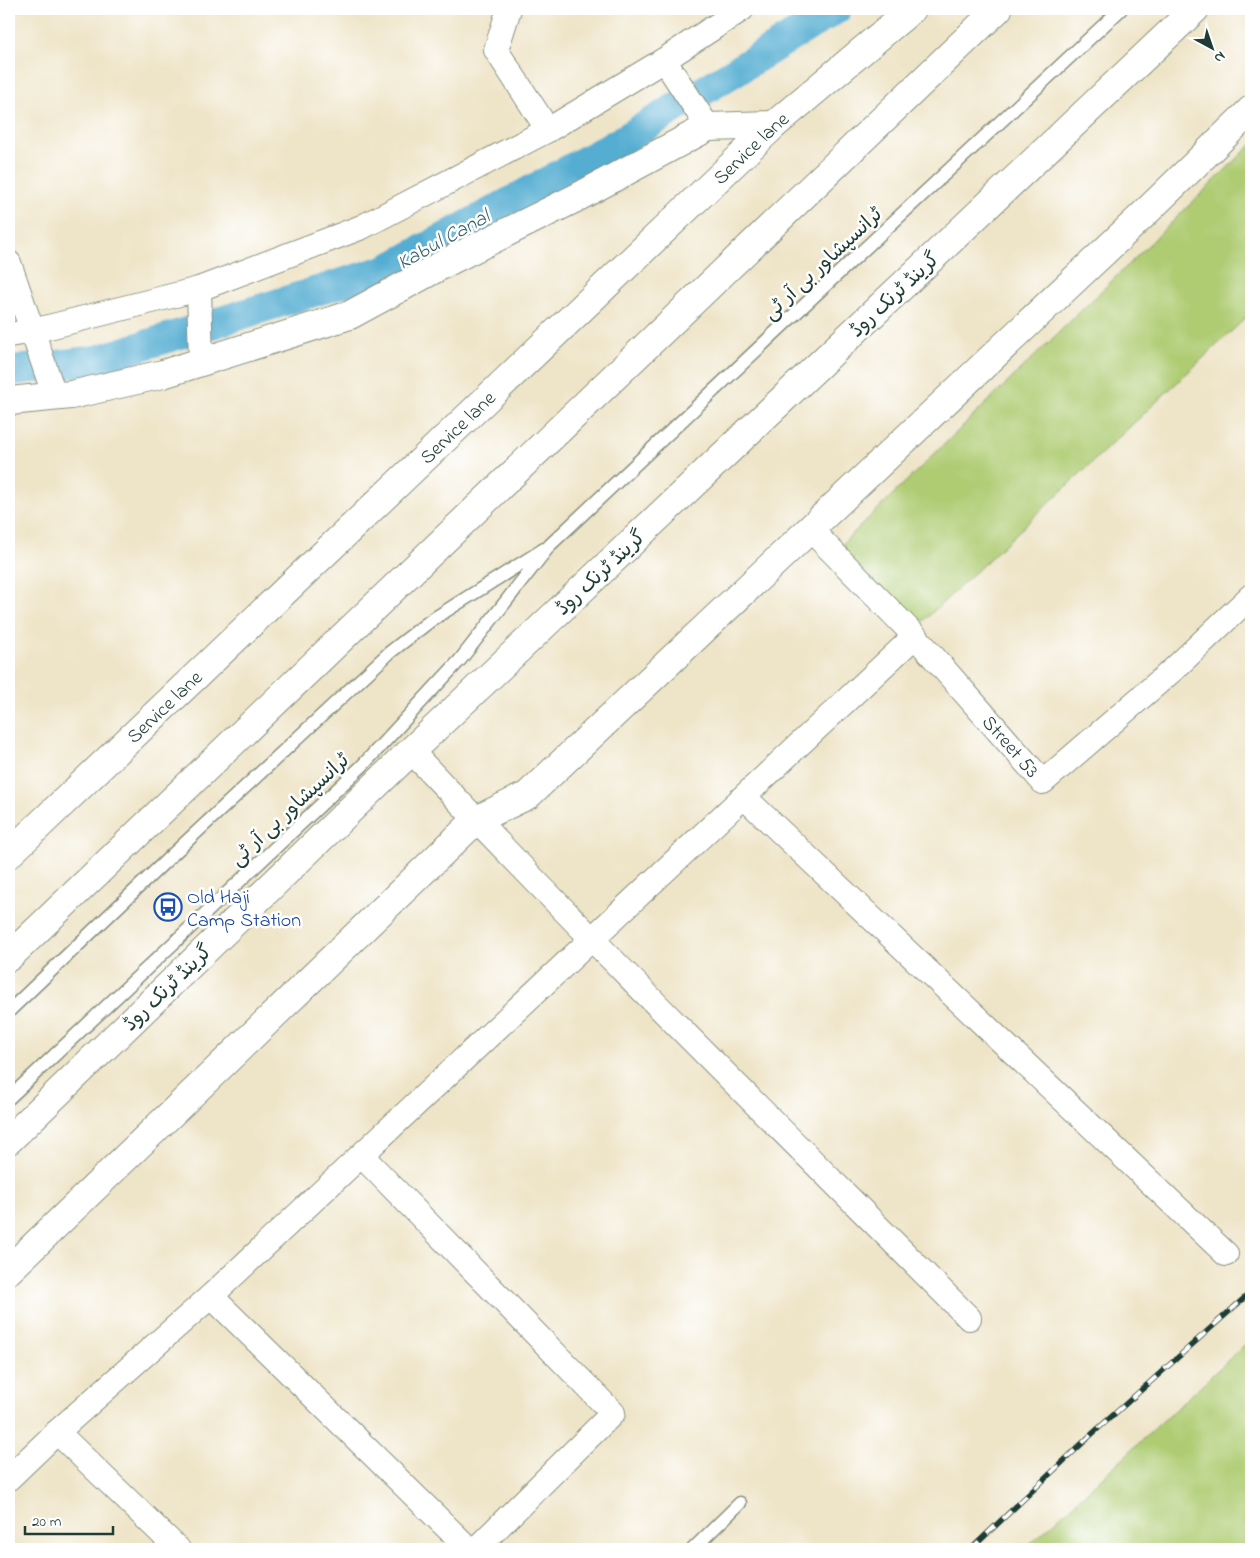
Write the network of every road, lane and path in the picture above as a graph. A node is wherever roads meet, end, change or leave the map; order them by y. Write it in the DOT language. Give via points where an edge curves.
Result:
graph roads {
  1 [pos="509,9"];
  2 [pos="742,9"];
  3 [pos="912,9"];
  4 [pos="998,9"];
  5 [pos="1121,9"];
  6 [pos="1195,9"];
  7 [pos="669,68"];
  8 [pos="1251,110"];
  9 [pos="702,118"];
  10 [pos="774,124"];
  11 [pos="548,130"];
  12 [pos="9,262"];
  13 [pos="199,293"];
  14 [pos="9,335"];
  15 [pos="34,336"];
  16 [pos="200,354"];
  17 [pos="53,392"];
  18 [pos="9,401"];
  19 [pos="810,529"];
  20 [pos="550,545"];
  21 [pos="1251,596"];
  22 [pos="915,636"];
  23 [pos="411,751"];
  24 [pos="744,797"];
  25 [pos="476,820"];
  26 [pos="9,854"];
  27 [pos="592,939"];
  28 [pos="9,957"];
  29 [pos="9,1011"];
  30 [pos="9,1098"];
  31 [pos="9,1140"];
  32 [pos="362,1156"];
  33 [pos="1226,1254"];
  34 [pos="9,1270"];
  35 [pos="211,1296"];
  36 [pos="969,1318"];
  37 [pos="57,1432"];
  38 [pos="9,1478"];
  39 [pos="740,1503"];
  40 [pos="178,1549"];
  41 [pos="469,1549"];
  42 [pos="476,1549"];
  43 [pos="693,1549"];
  1 -- 11 [label="street" via="496,50"];
  2 -- 7 [label="street"];
  3 -- 10 [label="main road, Service lane"];
  4 -- 28 [label="main road"];
  5 -- 20 [label="lane, ٹرانسپشاور بی آر ٹی"];
  6 -- 23 [label="main road, گرینڈ ٹرنک روڈ"];
  7 -- 9 [label="street"];
  7 -- 11 [label="street"];
  8 -- 19 [label="main road"];
  9 -- 10 [label="main road"];
  9 -- 16 [label="main road" via="578,197 350,315"];
  10 -- 26 [label="main road, Service lane"];
  11 -- 13 [label="street" via="362,226"];
  12 -- 15 [label="street"];
  13 -- 15 [label="street"];
  13 -- 16 [label="street"];
  14 -- 15 [label="street"];
  15 -- 17 [label="street"];
  16 -- 17 [label="main road" via="163,374 70,395"];
  17 -- 18 [label="main road"];
  19 -- 22 [label="street, Street 53"];
  19 -- 25 [label="main road" via="528,795"];
  20 -- 29 [label="lane, ٹرانسپشاور بی آر ٹی" via="430,621 389,653"];
  20 -- 30 [label="lane, ٹرانسپشاور بی آر ٹی" via="460,660 362,766"];
  21 -- 22 [label="street, Street 53" via="1175,668 1043,782"];
  22 -- 24 [label="street"];
  23 -- 25 [label="street"];
  23 -- 31 [label="main road, گرینڈ ٹرنک روڈ"];
  24 -- 27 [label="street"];
  24 -- 33 [label="street"];
  25 -- 27 [label="street"];
  25 -- 34 [label="main road"];
  27 -- 32 [label="street"];
  27 -- 36 [label="street"];
  32 -- 35 [label="street"];
  32 -- 42 [label="street" via="613,1413"];
  35 -- 37 [label="street"];
  35 -- 41 [label="street"];
  37 -- 38 [label="street"];
  37 -- 40 [label="street"];
  39 -- 43 [label="lane"];
}
